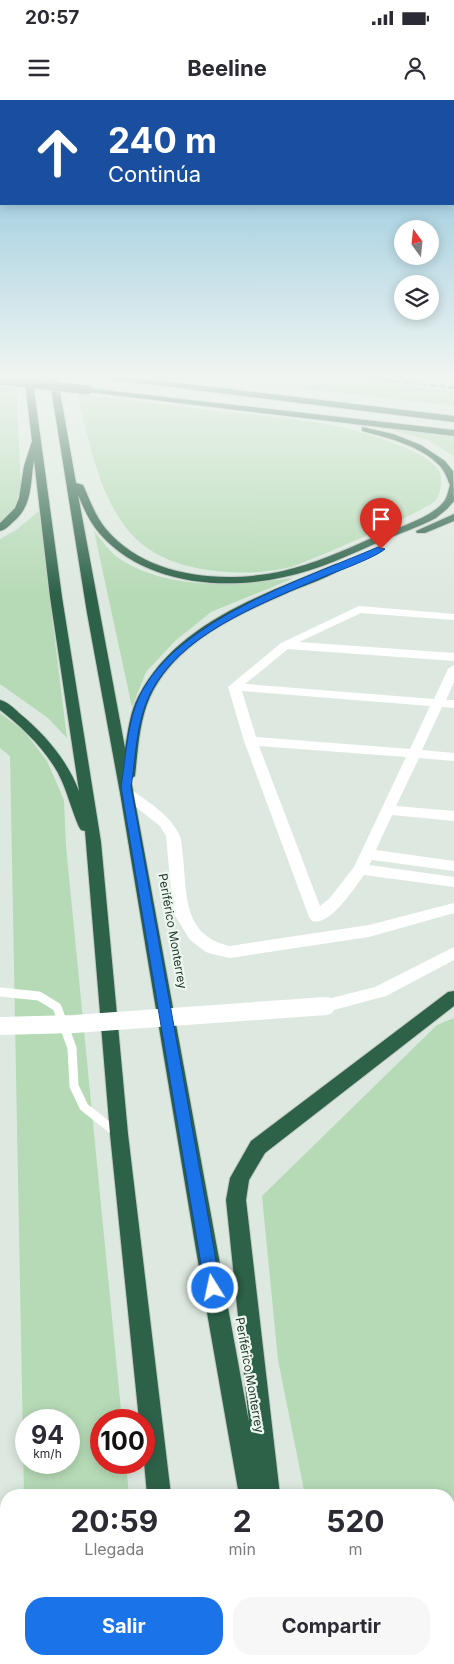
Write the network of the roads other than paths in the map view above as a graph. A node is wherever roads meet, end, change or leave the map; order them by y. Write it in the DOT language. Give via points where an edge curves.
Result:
graph roads {
  1 [pos="33,448"];
  2 [pos="37,448"];
  3 [pos="66,448"];
  4 [pos="420,448"];
  5 [pos="70,471"];
  6 [pos="454,486"];
  7 [pos="454,517"];
  8 [pos="0,528"];
  9 [pos="454,617"];
  10 [pos="285,645"];
  11 [pos="454,657"];
  12 [pos="454,669"];
  13 [pos="234,687"];
  14 [pos="438,703"];
  15 [pos="0,704"];
  16 [pos="454,704"];
  17 [pos="251,741"];
  18 [pos="414,754"];
  19 [pos="454,757"];
  20 [pos="127,790"];
  21 [pos="387,810"];
  22 [pos="454,816"];
  23 [pos="94,842"];
  24 [pos="367,854"];
  25 [pos="454,866"];
  26 [pos="360,869"];
  27 [pos="454,882"];
  28 [pos="454,908"];
  29 [pos="454,953"];
  30 [pos="0,992"];
  31 [pos="454,997"];
  32 [pos="0,1026"];
  33 [pos="119,1134"];
  34 [pos="158,1489"];
  35 [pos="249,1489"];
  36 [pos="267,1489"];
  1 -- 8 [label="highway" via="27,466 25,501 18,513"];
  2 -- 23 [label="highway" via="56,597"];
  3 -- 5 [label="highway, Periférico Monterrey"];
  4 -- 6 [label="highway" via="445,465"];
  5 -- 6 [label="highway" via="94,519 114,543 150,566 206,578 267,577 320,564 430,517 448,502"];
  5 -- 20 [label="highway, Periférico Monterrey" via="92,613"];
  7 -- 20 [label="highway" via="234,614 180,651 160,670 139,709"];
  9 -- 10 [label="street" via="359,609"];
  10 -- 11 [label="street"];
  10 -- 13 [label="street"];
  12 -- 14 [label="street"];
  13 -- 14 [label="street"];
  13 -- 17 [label="street"];
  14 -- 16 [label="street"];
  14 -- 18 [label="street"];
  15 -- 23 [label="highway" via="25,723 48,749 64,773"];
  17 -- 18 [label="street"];
  17 -- 26 [label="street" via="317,917 334,903"];
  18 -- 19 [label="street"];
  18 -- 21 [label="street"];
  20 -- 28 [label="street" via="165,823 173,836 181,912 196,936 212,948 230,952 369,931"];
  20 -- 35 [label="highway, Periférico Monterrey"];
  21 -- 22 [label="street"];
  21 -- 24 [label="street"];
  23 -- 33 [label="highway"];
  24 -- 25 [label="street"];
  24 -- 26 [label="street"];
  26 -- 27 [label="street"];
  29 -- 32 [label="street, bridge" via="380,992 326,1006 74,1024"];
  30 -- 33 [label="lane" via="39,996 57,1007 72,1048 77,1093 84,1107"];
  31 -- 36 [label="highway" via="258,1147 240,1178 236,1200"];
  33 -- 34 [label="highway"];
}
